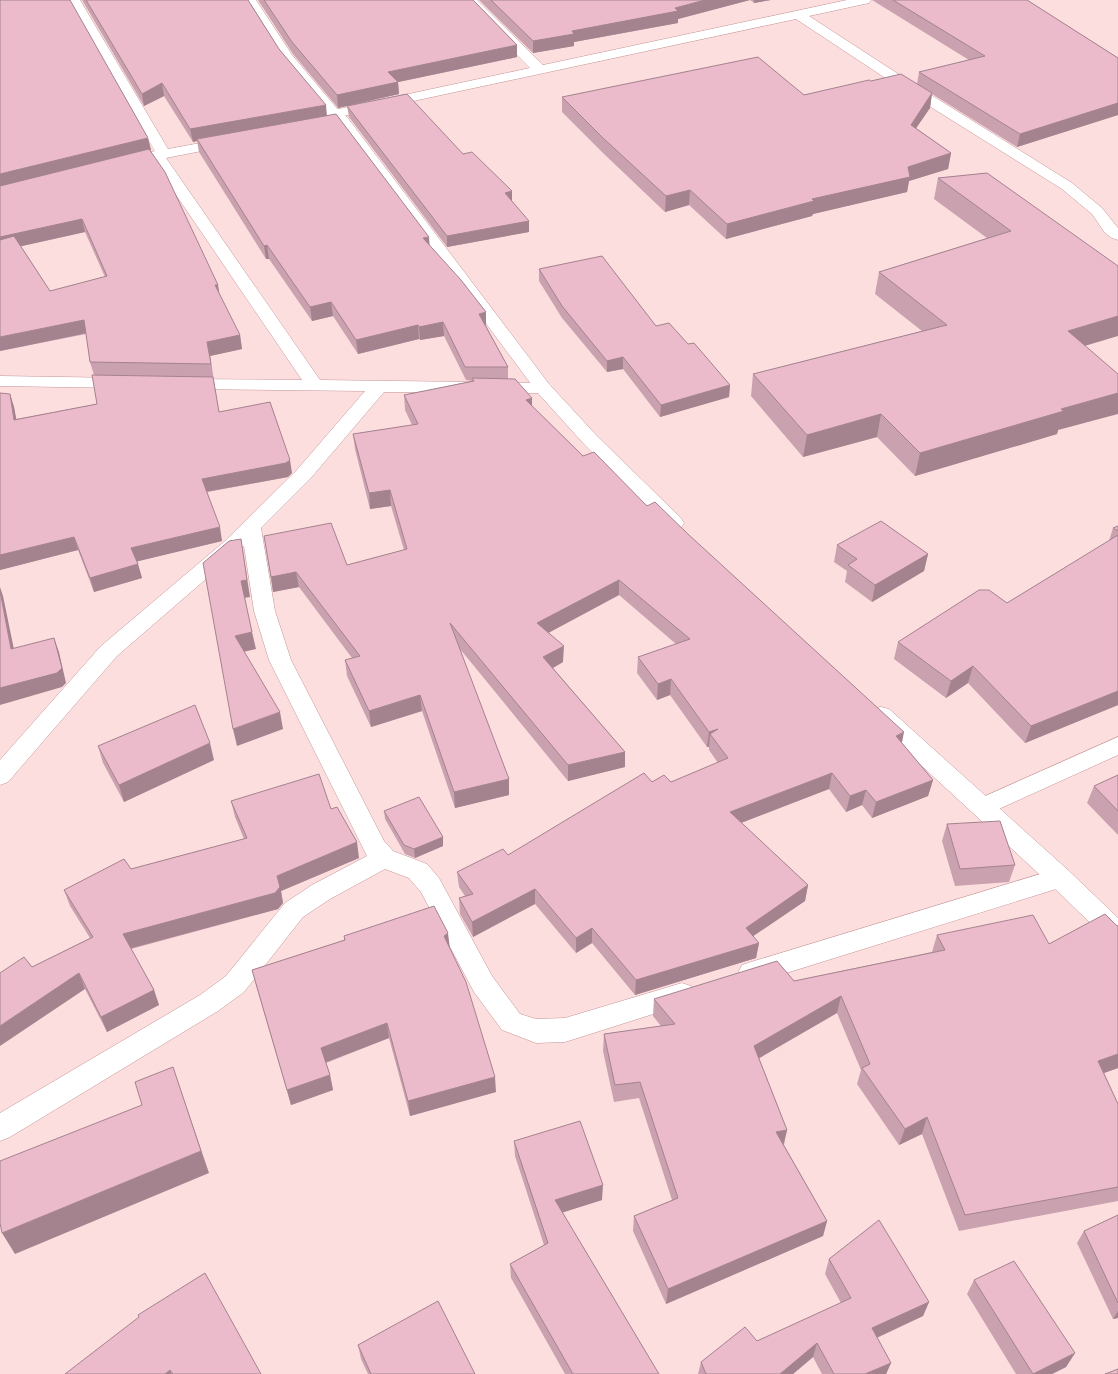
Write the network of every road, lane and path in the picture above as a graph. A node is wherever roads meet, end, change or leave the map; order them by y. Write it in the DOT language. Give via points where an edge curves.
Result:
graph roads {
  1 [pos="74,0"];
  2 [pos="250,0"];
  3 [pos="470,0"];
  4 [pos="856,1"];
  5 [pos="798,14"];
  6 [pos="539,69"];
  7 [pos="334,119"];
  8 [pos="241,139"];
  9 [pos="160,154"];
  10 [pos="113,165"];
  11 [pos="1118,235"];
  12 [pos="0,382"];
  13 [pos="142,383"];
  14 [pos="165,384"];
  15 [pos="315,386"];
  16 [pos="379,386"];
  17 [pos="544,388"];
  18 [pos="251,527"];
  19 [pos="685,534"];
  20 [pos="865,700"];
  21 [pos="1118,745"];
  22 [pos="0,776"];
  23 [pos="982,807"];
  24 [pos="384,858"];
  25 [pos="1060,878"];
  26 [pos="1116,929"];
  27 [pos="732,979"];
  28 [pos="702,988"];
  29 [pos="0,1128"];
  1 -- 9 [label="street"];
  2 -- 7 [label="street" via="287,57"];
  3 -- 6 [label="street"];
  4 -- 5 [label="street"];
  5 -- 6 [label="street"];
  5 -- 11 [label="street" via="1067,186 1098,211 1111,230"];
  6 -- 7 [label="street"];
  7 -- 17 [label="street"];
  8 -- 9 [label="street"];
  9 -- 10 [label="street"];
  9 -- 15 [label="street"];
  12 -- 13 [label="street"];
  14 -- 15 [label="street"];
  15 -- 16 [label="street"];
  16 -- 17 [label="street"];
  16 -- 18 [label="street" via="303,475"];
  17 -- 19 [label="street" via="606,457"];
  18 -- 22 [label="street" via="109,651"];
  18 -- 24 [label="street" via="270,638 356,812 375,848"];
  20 -- 23 [label="street"];
  21 -- 23 [label="street"];
  23 -- 25 [label="street"];
  24 -- 28 [label="street" via="418,871 430,884 484,984 511,1022 536,1031 565,1030"];
  24 -- 29 [label="street" via="321,892 294,910 234,984 209,1003"];
  25 -- 26 [label="street"];
  25 -- 27 [label="street"];
}
